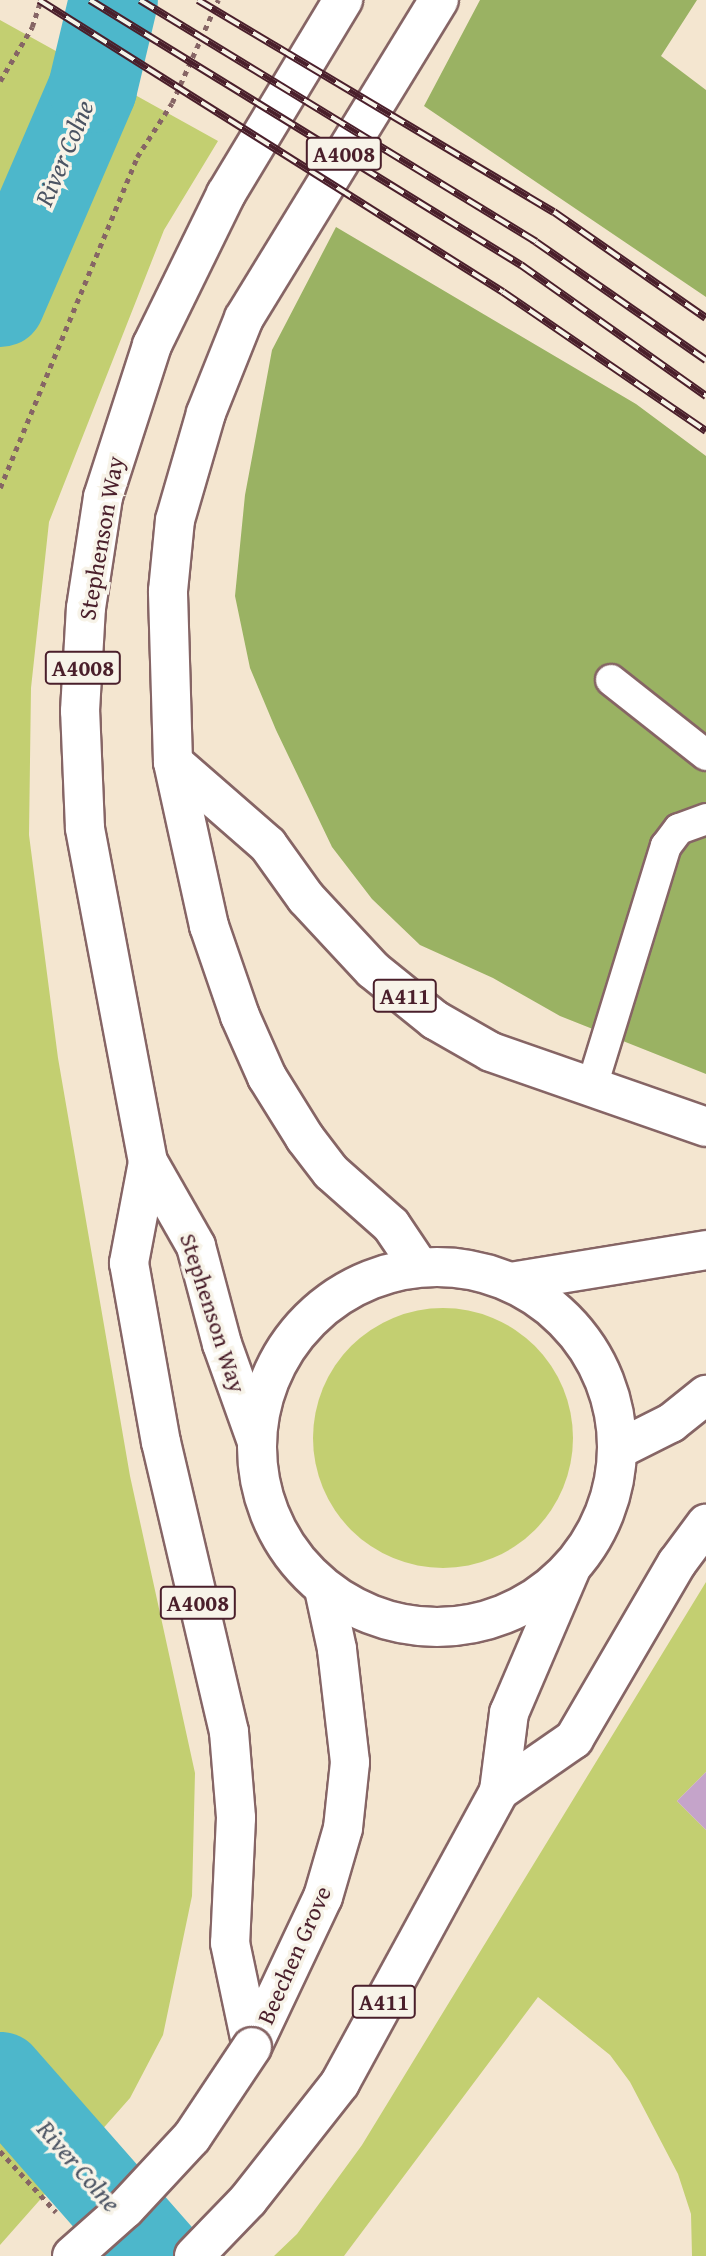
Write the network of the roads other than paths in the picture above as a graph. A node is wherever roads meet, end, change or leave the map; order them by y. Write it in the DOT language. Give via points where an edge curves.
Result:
graph roads {
  1 [pos="343,0"];
  2 [pos="439,0"];
  3 [pos="611,680"];
  4 [pos="706,755"];
  5 [pos="173,762"];
  6 [pos="706,819"];
  7 [pos="592,1086"];
  8 [pos="706,1127"];
  9 [pos="148,1162"];
  10 [pos="706,1250"];
  11 [pos="418,1265"];
  12 [pos="511,1282"];
  13 [pos="706,1395"];
  14 [pos="256,1439"];
  15 [pos="623,1447"];
  16 [pos="706,1524"];
  17 [pos="571,1568"];
  18 [pos="324,1589"];
  19 [pos="499,1791"];
  20 [pos="252,2047"];
  21 [pos="68,2238"];
  22 [pos="194,2256"];
  1 -- 9 [label="main road, Stephenson Way / A4008" via="226,194 152,345 103,497 86,608 81,698 85,828"];
  2 -- 5 [label="main road, A4008" via="244,318 206,413 175,520 167,591"];
  3 -- 4 [label="lane"];
  5 -- 7 [label="main road, A411" via="268,845 306,898 373,970 435,1020 491,1052"];
  5 -- 11 [label="main road, A4008" via="209,926 267,1077 331,1172 391,1225"];
  6 -- 7 [label="lane" via="679,829 666,846"];
  7 -- 8 [label="main road, A411"];
  9 -- 14 [label="main road, Stephenson Way / A4008" via="196,1246 222,1344"];
  9 -- 20 [label="main road, A4008" via="129,1263 161,1442 229,1732 236,1818 230,1942"];
  10 -- 12 [label="main road"];
  11 -- 12 [label="main road"];
  11 -- 14 [label="main road" via="359,1284 305,1323 279,1353 265,1380"];
  12 -- 15 [label="main road" via="545,1301 590,1350 613,1405"];
  13 -- 15 [label="main road" via="671,1423"];
  14 -- 18 [label="main road" via="268,1508 287,1548"];
  15 -- 17 [label="main road" via="621,1481 598,1533"];
  16 -- 19 [label="main road, A411" via="677,1563 574,1738"];
  17 -- 18 [label="main road" via="510,1612 453,1627 391,1622"];
  17 -- 19 [label="main road, A411" via="509,1713"];
  18 -- 20 [label="main road, Beechen Grove" via="339,1661 350,1762 343,1828 323,1897"];
  19 -- 22 [label="main road, A411" via="340,2083 248,2200"];
  20 -- 21 [label="main road, Beechen Grove, bridge" via="192,2137 125,2209"];
}
